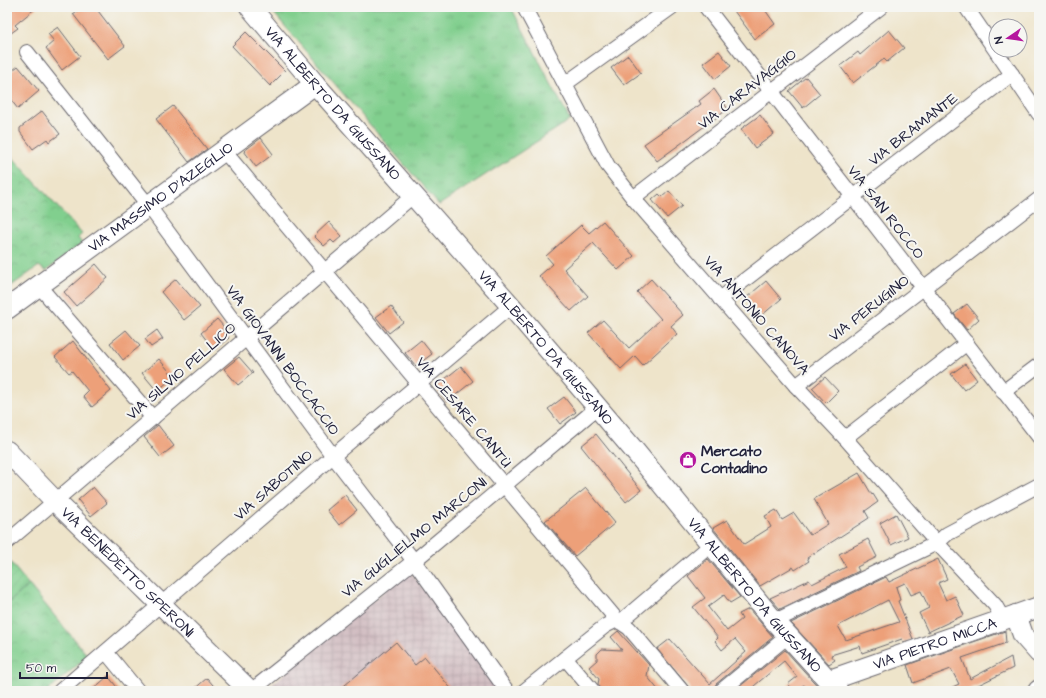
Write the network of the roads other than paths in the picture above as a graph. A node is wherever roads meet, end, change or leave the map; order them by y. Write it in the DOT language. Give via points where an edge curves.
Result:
graph roads {
  1 [pos="250,7"];
  2 [pos="524,7"];
  3 [pos="672,7"];
  4 [pos="706,7"];
  5 [pos="880,7"];
  6 [pos="966,7"];
  7 [pos="27,52"];
  8 [pos="1012,74"];
  9 [pos="315,84"];
  10 [pos="565,84"];
  11 [pos="772,91"];
  12 [pos="1039,114"];
  13 [pos="224,151"];
  14 [pos="414,195"];
  15 [pos="852,197"];
  16 [pos="633,198"];
  17 [pos="1037,204"];
  18 [pos="148,206"];
  19 [pos="324,272"];
  20 [pos="39,286"];
  21 [pos="923,288"];
  22 [pos="720,299"];
  23 [pos="511,306"];
  24 [pos="7,309"];
  25 [pos="246,338"];
  26 [pos="967,343"];
  27 [pos="1039,365"];
  28 [pos="419,384"];
  29 [pos="796,386"];
  30 [pos="1003,392"];
  31 [pos="598,407"];
  32 [pos="153,418"];
  33 [pos="1039,437"];
  34 [pos="845,438"];
  35 [pos="7,451"];
  36 [pos="333,456"];
  37 [pos="504,485"];
  38 [pos="1039,485"];
  39 [pos="55,501"];
  40 [pos="7,542"];
  41 [pos="937,543"];
  42 [pos="712,544"];
  43 [pos="414,561"];
  44 [pos="162,605"];
  45 [pos="1039,606"];
  46 [pos="1010,617"];
  47 [pos="619,621"];
  48 [pos="775,621"];
  49 [pos="788,636"];
  50 [pos="106,652"];
  51 [pos="1039,653"];
  52 [pos="565,658"];
  53 [pos="834,685"];
  54 [pos="60,691"];
  55 [pos="138,691"];
  56 [pos="251,691"];
  57 [pos="507,691"];
  58 [pos="524,691"];
  59 [pos="592,691"];
  60 [pos="682,691"];
  61 [pos="722,691"];
  1 -- 9 [label="street, VIA ALBERTO DA GIUSSANO"];
  2 -- 10 [label="street, VIA ANTONIO CANOVA"];
  3 -- 10 [label="street"];
  4 -- 11 [label="street, VIA SAN ROCCO"];
  5 -- 11 [label="street, VIA CARAVAGGIO"];
  6 -- 8 [label="street"];
  7 -- 18 [label="street, VIA GIOVANNI BOCCACCIO"];
  8 -- 12 [label="street"];
  8 -- 15 [label="street, VIA BRAMANTE"];
  9 -- 13 [label="street, VIA MASSIMO D'AZEGLIO"];
  9 -- 14 [label="street, VIA ALBERTO DA GIUSSANO"];
  10 -- 16 [label="street, VIA ANTONIO CANOVA" via="608,166"];
  11 -- 15 [label="street, VIA SAN ROCCO"];
  11 -- 16 [label="street, VIA CARAVAGGIO"];
  13 -- 18 [label="street, VIA MASSIMO D'AZEGLIO"];
  13 -- 19 [label="street, VIA CESARE CANTÙ"];
  14 -- 19 [label="street, VIA SILVIO PELLICO"];
  14 -- 23 [label="street, VIA ALBERTO DA GIUSSANO"];
  15 -- 21 [label="street, VIA SAN ROCCO"];
  15 -- 22 [label="street, VIA BRAMANTE"];
  16 -- 22 [label="street, VIA ANTONIO CANOVA"];
  17 -- 21 [label="street, VIA PERUGINO"];
  18 -- 20 [label="street, VIA MASSIMO D'AZEGLIO"];
  18 -- 25 [label="street, VIA GIOVANNI BOCCACCIO"];
  19 -- 25 [label="street, VIA SILVIO PELLICO"];
  19 -- 28 [label="street, VIA CESARE CANTÙ"];
  20 -- 24 [label="street, VIA MASSIMO D'AZEGLIO"];
  20 -- 32 [label="street"];
  21 -- 26 [label="street, VIA SAN ROCCO"];
  21 -- 29 [label="street, VIA PERUGINO"];
  22 -- 29 [label="street, VIA ANTONIO CANOVA"];
  23 -- 28 [label="street, VIA SABOTINO"];
  23 -- 31 [label="street, VIA ALBERTO DA GIUSSANO"];
  25 -- 32 [label="street, VIA SILVIO PELLICO"];
  25 -- 36 [label="street, VIA GIOVANNI BOCCACCIO"];
  26 -- 30 [label="street, VIA SAN ROCCO"];
  26 -- 34 [label="street"];
  27 -- 30 [label="street"];
  28 -- 36 [label="street, VIA SABOTINO"];
  28 -- 37 [label="street, VIA CESARE CANTÙ"];
  29 -- 34 [label="street, VIA ANTONIO CANOVA"];
  30 -- 33 [label="street, VIA SAN ROCCO"];
  31 -- 37 [label="street, VIA GUGLIELMO MARCONI"];
  31 -- 42 [label="street, VIA ALBERTO DA GIUSSANO"];
  32 -- 39 [label="street, VIA SILVIO PELLICO"];
  34 -- 41 [label="street, VIA ANTONIO CANOVA"];
  35 -- 39 [label="street, VIA BENEDETTO SPERONI"];
  36 -- 43 [label="street, VIA GIOVANNI BOCCACCIO"];
  36 -- 44 [label="street, VIA SABOTINO"];
  37 -- 43 [label="street, VIA GUGLIELMO MARCONI"];
  37 -- 47 [label="street, VIA CESARE CANTÙ"];
  38 -- 41 [label="street" via="947,534"];
  39 -- 40 [label="street, VIA SILVIO PELLICO"];
  39 -- 44 [label="street, VIA BENEDETTO SPERONI"];
  41 -- 46 [label="street, VIA ANTONIO CANOVA" via="995,605"];
  41 -- 48 [label="street"];
  42 -- 47 [label="street"];
  42 -- 48 [label="street, VIA ALBERTO DA GIUSSANO"];
  43 -- 56 [label="street, VIA GUGLIELMO MARCONI"];
  43 -- 57 [label="street, VIA GIOVANNI BOCCACCIO"];
  44 -- 50 [label="street, VIA SABOTINO"];
  44 -- 56 [label="street, VIA BENEDETTO SPERONI"];
  45 -- 46 [label="street, VIA PIETRO MICCA"];
  46 -- 51 [label="street"];
  46 -- 53 [label="street, VIA PIETRO MICCA"];
  47 -- 52 [label="street" via="605,626"];
  47 -- 60 [label="street, VIA CESARE CANTÙ" via="629,628"];
  48 -- 49 [label="street, VIA ALBERTO DA GIUSSANO"];
  49 -- 53 [label="street, VIA ALBERTO DA GIUSSANO"];
  49 -- 61 [label="street"];
  50 -- 54 [label="street, VIA SABOTINO"];
  50 -- 55 [label="street"];
  52 -- 58 [label="street"];
  52 -- 59 [label="street"];
}
